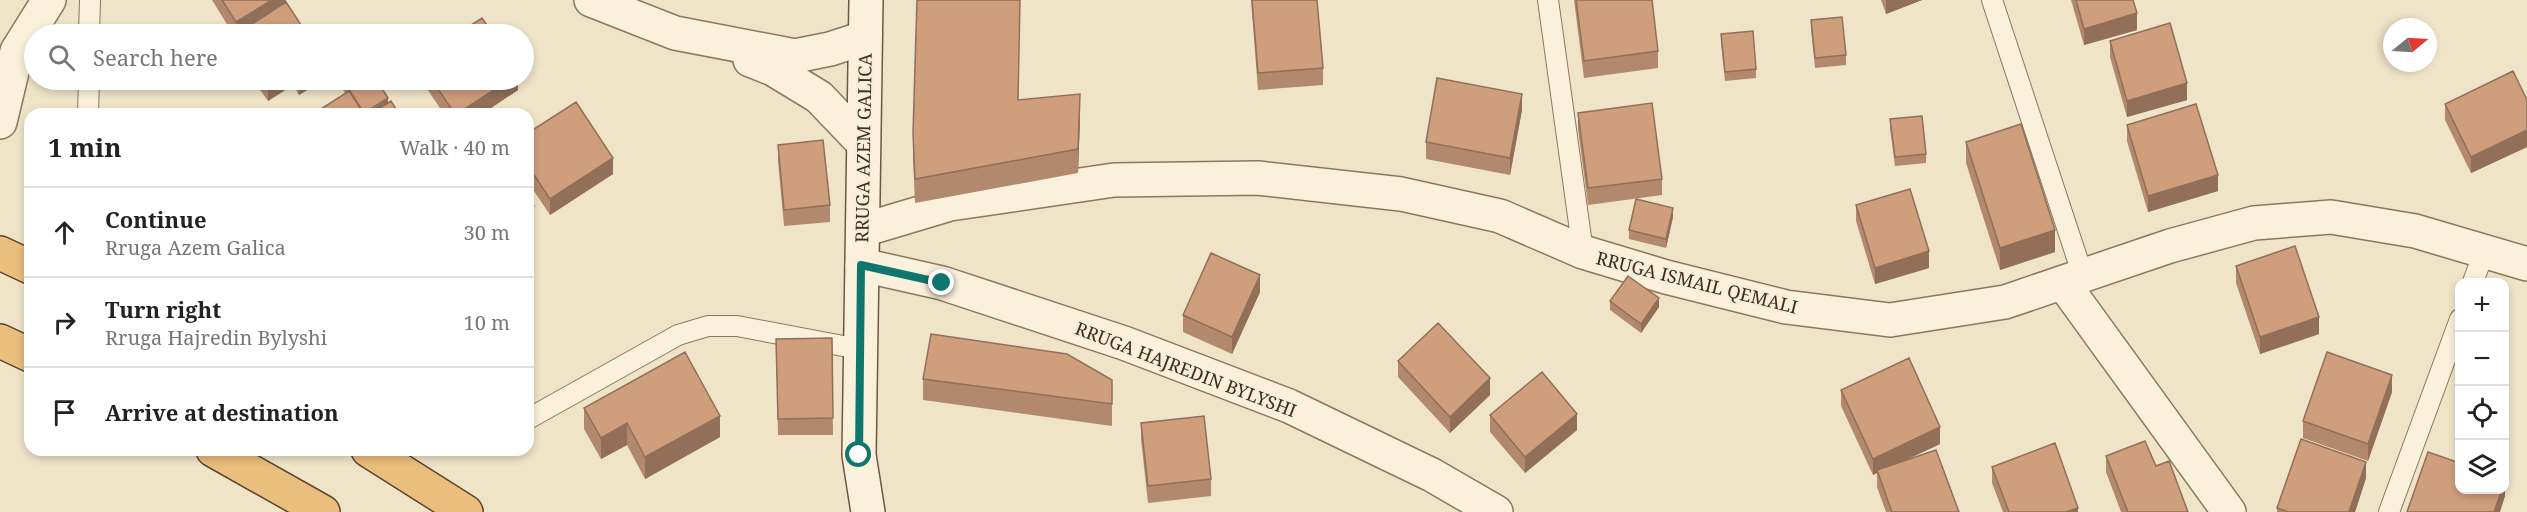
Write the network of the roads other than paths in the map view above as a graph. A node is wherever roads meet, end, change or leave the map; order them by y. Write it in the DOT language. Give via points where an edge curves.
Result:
graph roads {
  1 [pos="49,0"];
  2 [pos="90,0"];
  3 [pos="591,0"];
  4 [pos="1548,0"];
  5 [pos="1992,0"];
  6 [pos="865,18"];
  7 [pos="34,24"];
  8 [pos="89,24"];
  9 [pos="675,33"];
  10 [pos="24,40"];
  11 [pos="89,90"];
  12 [pos="88,108"];
  13 [pos="0,122"];
  14 [pos="863,143"];
  15 [pos="863,230"];
  16 [pos="1583,252"];
  17 [pos="2484,252"];
  18 [pos="0,253"];
  19 [pos="24,264"];
  20 [pos="2527,264"];
  21 [pos="861,265"];
  22 [pos="2474,278"];
  23 [pos="2073,279"];
  24 [pos="2455,332"];
  25 [pos="0,341"];
  26 [pos="859,350"];
  27 [pos="24,351"];
  28 [pos="534,416"];
  29 [pos="224,456"];
  30 [pos="377,456"];
  31 [pos="323,512"];
  32 [pos="466,512"];
  33 [pos="868,512"];
  34 [pos="1496,512"];
  35 [pos="2229,512"];
  36 [pos="2389,512"];
  1 -- 7 [label="street"];
  2 -- 8 [label="lane"];
  3 -- 9 [label="street"];
  4 -- 16 [label="lane"];
  5 -- 23 [label="lane"];
  6 -- 9 [label="street" via="800,36 736,44"];
  6 -- 14 [label="street, RRUGA AZEM GALICA"];
  9 -- 14 [label="street" via="773,69 819,97"];
  10 -- 13 [label="street" via="17,51"];
  11 -- 12 [label="lane"];
  14 -- 15 [label="street, RRUGA AZEM GALICA"];
  15 -- 16 [label="street, RRUGA ISMAIL QEMALI" via="950,204 1114,180 1258,178 1401,194 1500,216"];
  15 -- 21 [label="street, RRUGA AZEM GALICA"];
  16 -- 23 [label="street, RRUGA ISMAIL QEMALI" via="1786,307 1890,320 2005,302"];
  17 -- 20 [label="street, RRUGA ISMAIL QEMALI"];
  17 -- 22 [label="lane"];
  17 -- 23 [label="street, RRUGA ISMAIL QEMALI" via="2415,231 2331,217 2254,224 2170,246"];
  18 -- 19 [label="highway"];
  21 -- 26 [label="street, RRUGA AZEM GALICA"];
  21 -- 34 [label="street, RRUGA HAJREDIN BYLYSHI" via="942,283 1124,343 1289,406 1432,475"];
  23 -- 35 [label="street"];
  24 -- 36 [label="lane"];
  25 -- 27 [label="highway"];
  26 -- 28 [label="lane" via="737,326 708,326 678,335"];
  26 -- 33 [label="street, RRUGA AZEM GALICA" via="859,455"];
  29 -- 31 [label="highway"];
  30 -- 32 [label="highway"];
}
